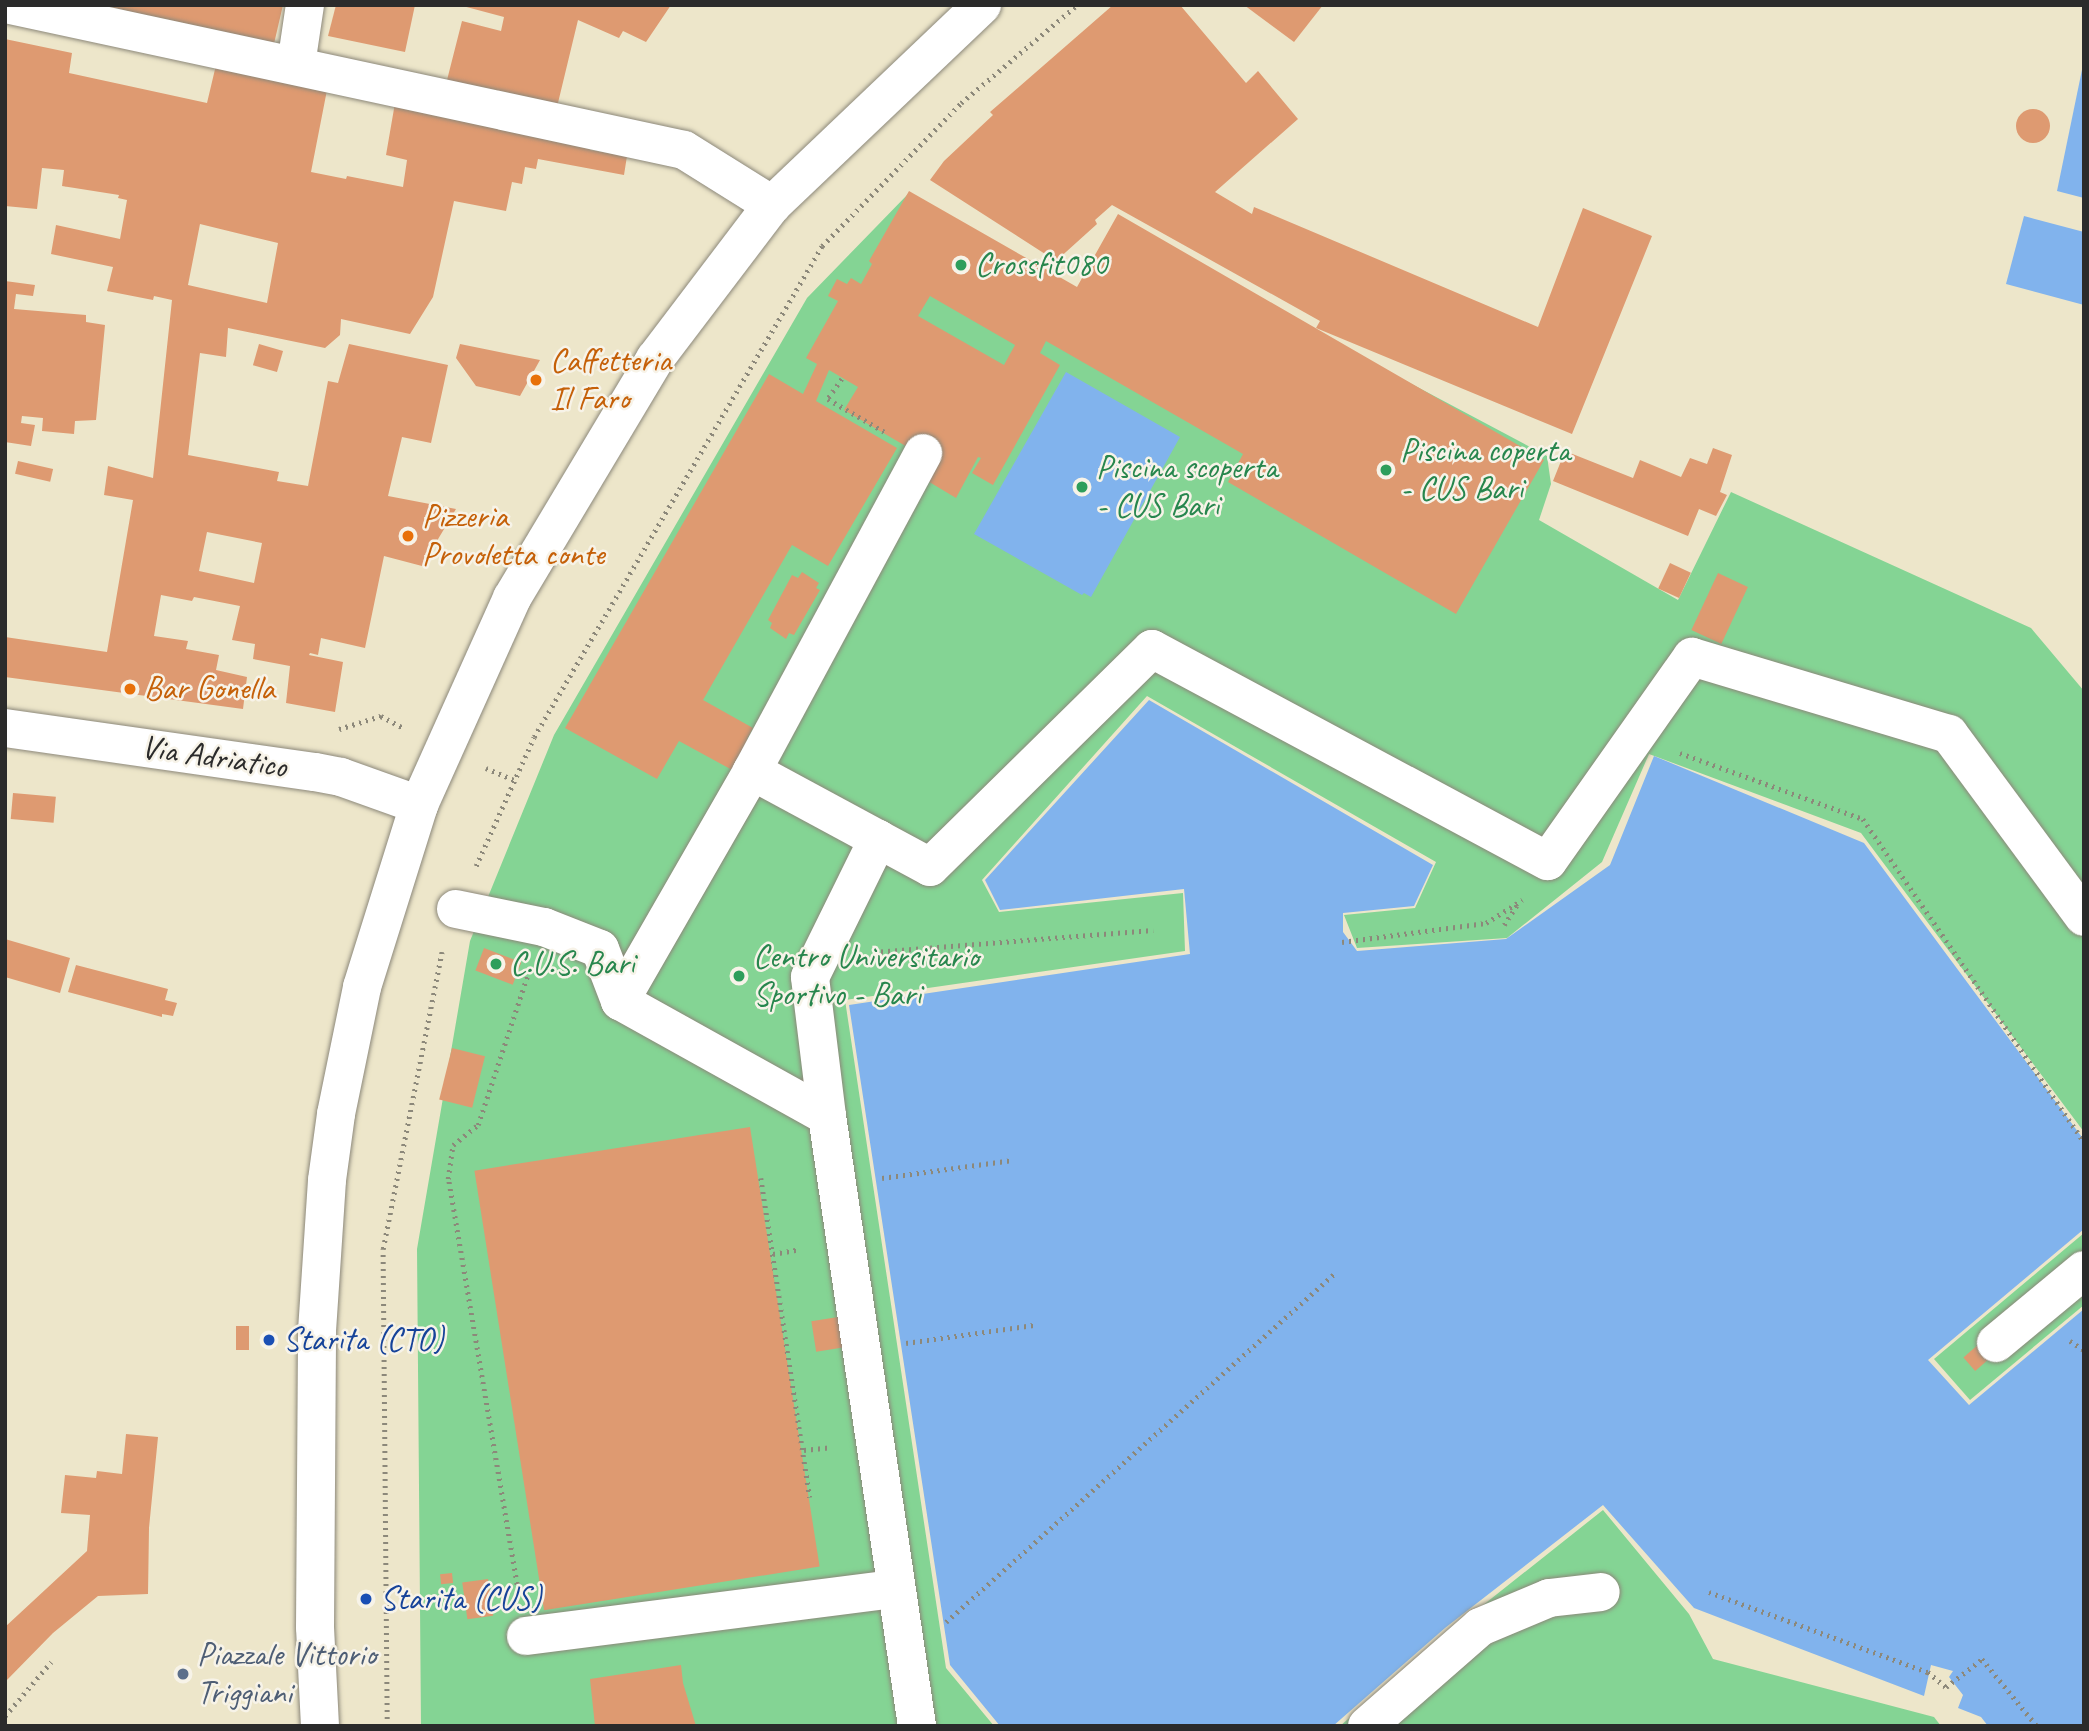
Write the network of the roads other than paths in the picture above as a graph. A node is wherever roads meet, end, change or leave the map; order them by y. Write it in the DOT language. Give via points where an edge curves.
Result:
graph roads {
  1 [pos="10,5"];
  2 [pos="305,5"];
  3 [pos="982,5"];
  4 [pos="296,65"];
  5 [pos="772,205"];
  6 [pos="923,453"];
  7 [pos="5,728"];
  8 [pos="752,771"];
  9 [pos="419,805"];
  10 [pos="878,839"];
  11 [pos="2084,917"];
  12 [pos="450,926"];
  13 [pos="620,1001"];
  14 [pos="827,1116"];
  15 [pos="2084,1270"];
  16 [pos="1996,1343"];
  17 [pos="895,1589"];
  18 [pos="1601,1592"];
  19 [pos="526,1636"];
  20 [pos="320,1726"];
  21 [pos="917,1726"];
  22 [pos="1367,1726"];
  1 -- 4 [label="street"];
  2 -- 4 [label="street"];
  3 -- 5 [label="street"];
  4 -- 5 [label="street" via="684,150"];
  5 -- 9 [label="street" via="655,359 512,598"];
  6 -- 8 [label="street"];
  7 -- 9 [label="street, Via Adriatico" via="315,772"];
  8 -- 10 [label="street"];
  8 -- 13 [label="street"];
  9 -- 20 [label="street" via="362,987 327,1180 317,1331"];
  10 -- 11 [label="street" via="930,867 1152,649 1548,861 1692,657 1949,734"];
  10 -- 14 [label="street" via="810,977"];
  12 -- 13 [label="street" via="544,927 600,949"];
  13 -- 14 [label="street"];
  14 -- 17 [label="street"];
  15 -- 16 [label="street"];
  17 -- 19 [label="street"];
  17 -- 21 [label="street"];
  18 -- 22 [label="street" via="1549,1598 1480,1627"];
}
